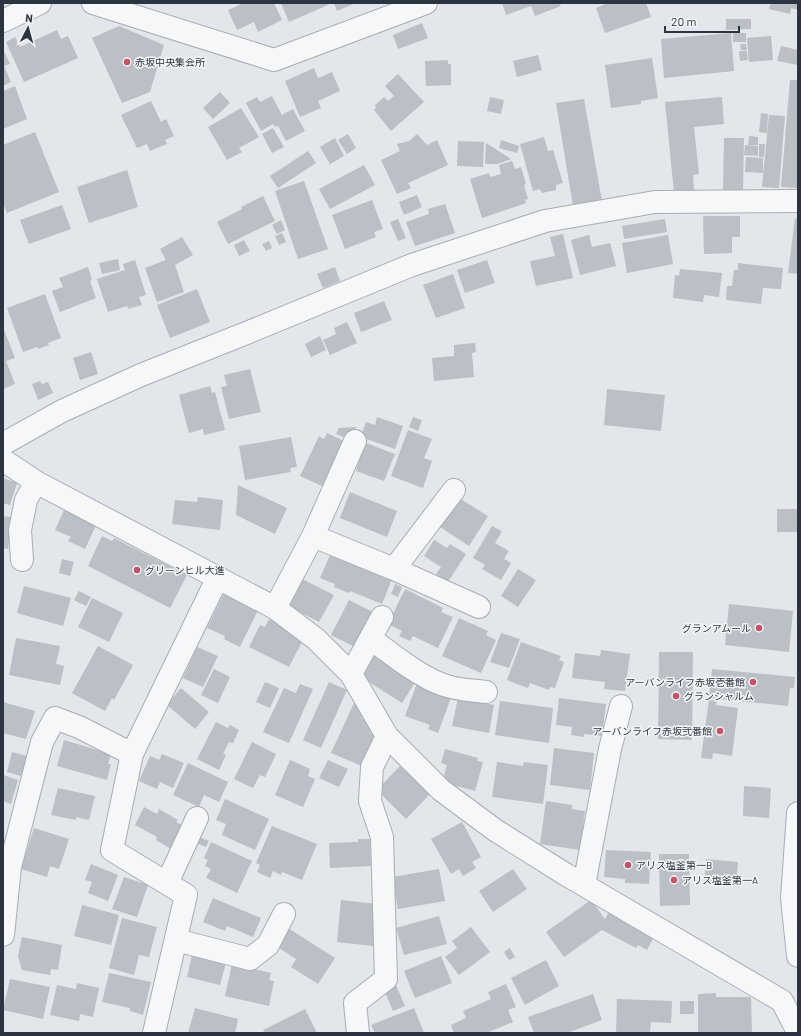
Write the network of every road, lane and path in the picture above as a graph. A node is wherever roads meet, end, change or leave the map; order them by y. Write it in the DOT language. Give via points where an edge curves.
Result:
graph roads {
  1 [pos="40,3"];
  2 [pos="93,3"];
  3 [pos="426,3"];
  4 [pos="400,8"];
  5 [pos="3,20"];
  6 [pos="798,201"];
  7 [pos="355,441"];
  8 [pos="3,444"];
  9 [pos="3,460"];
  10 [pos="36,482"];
  11 [pos="454,490"];
  12 [pos="313,536"];
  13 [pos="22,560"];
  14 [pos="394,569"];
  15 [pos="218,577"];
  16 [pos="479,607"];
  17 [pos="275,608"];
  18 [pos="382,617"];
  19 [pos="371,639"];
  20 [pos="351,674"];
  21 [pos="486,692"];
  22 [pos="621,706"];
  23 [pos="387,736"];
  24 [pos="132,754"];
  25 [pos="798,813"];
  26 [pos="197,818"];
  27 [pos="167,883"];
  28 [pos="584,885"];
  29 [pos="284,914"];
  30 [pos="3,935"];
  31 [pos="176,940"];
  32 [pos="798,956"];
  33 [pos="790,998"];
  34 [pos="798,1032"];
  35 [pos="154,1033"];
  36 [pos="358,1033"];
  1 -- 5 [label="street"];
  2 -- 4 [label="street" via="274,60"];
  3 -- 4 [label="street"];
  6 -- 8 [label="street" via="655,202 545,221 412,265 141,375 62,411"];
  7 -- 12 [label="street"];
  9 -- 10 [label="street"];
  10 -- 13 [label="street" via="26,500 20,530"];
  10 -- 15 [label="street"];
  11 -- 14 [label="street"];
  12 -- 14 [label="street"];
  12 -- 17 [label="street"];
  14 -- 16 [label="street"];
  15 -- 17 [label="street"];
  15 -- 24 [label="street"];
  17 -- 20 [label="street" via="316,639"];
  18 -- 19 [label="street"];
  19 -- 20 [label="street"];
  19 -- 21 [label="street" via="440,684"];
  20 -- 23 [label="street"];
  22 -- 28 [label="street" via="610,749"];
  23 -- 28 [label="street" via="441,790 495,830"];
  23 -- 36 [label="street" via="372,767 370,801 382,837 386,979 354,1003"];
  24 -- 27 [label="street" via="112,850"];
  24 -- 30 [label="street" via="79,727 55,718 42,742 10,867"];
  25 -- 32 [label="street" via="792,898"];
  26 -- 27 [label="street"];
  27 -- 31 [label="street" via="186,895"];
  28 -- 33 [label="street"];
  29 -- 31 [label="street" via="268,946 250,959"];
  31 -- 35 [label="street"];
  33 -- 34 [label="street"];
}
